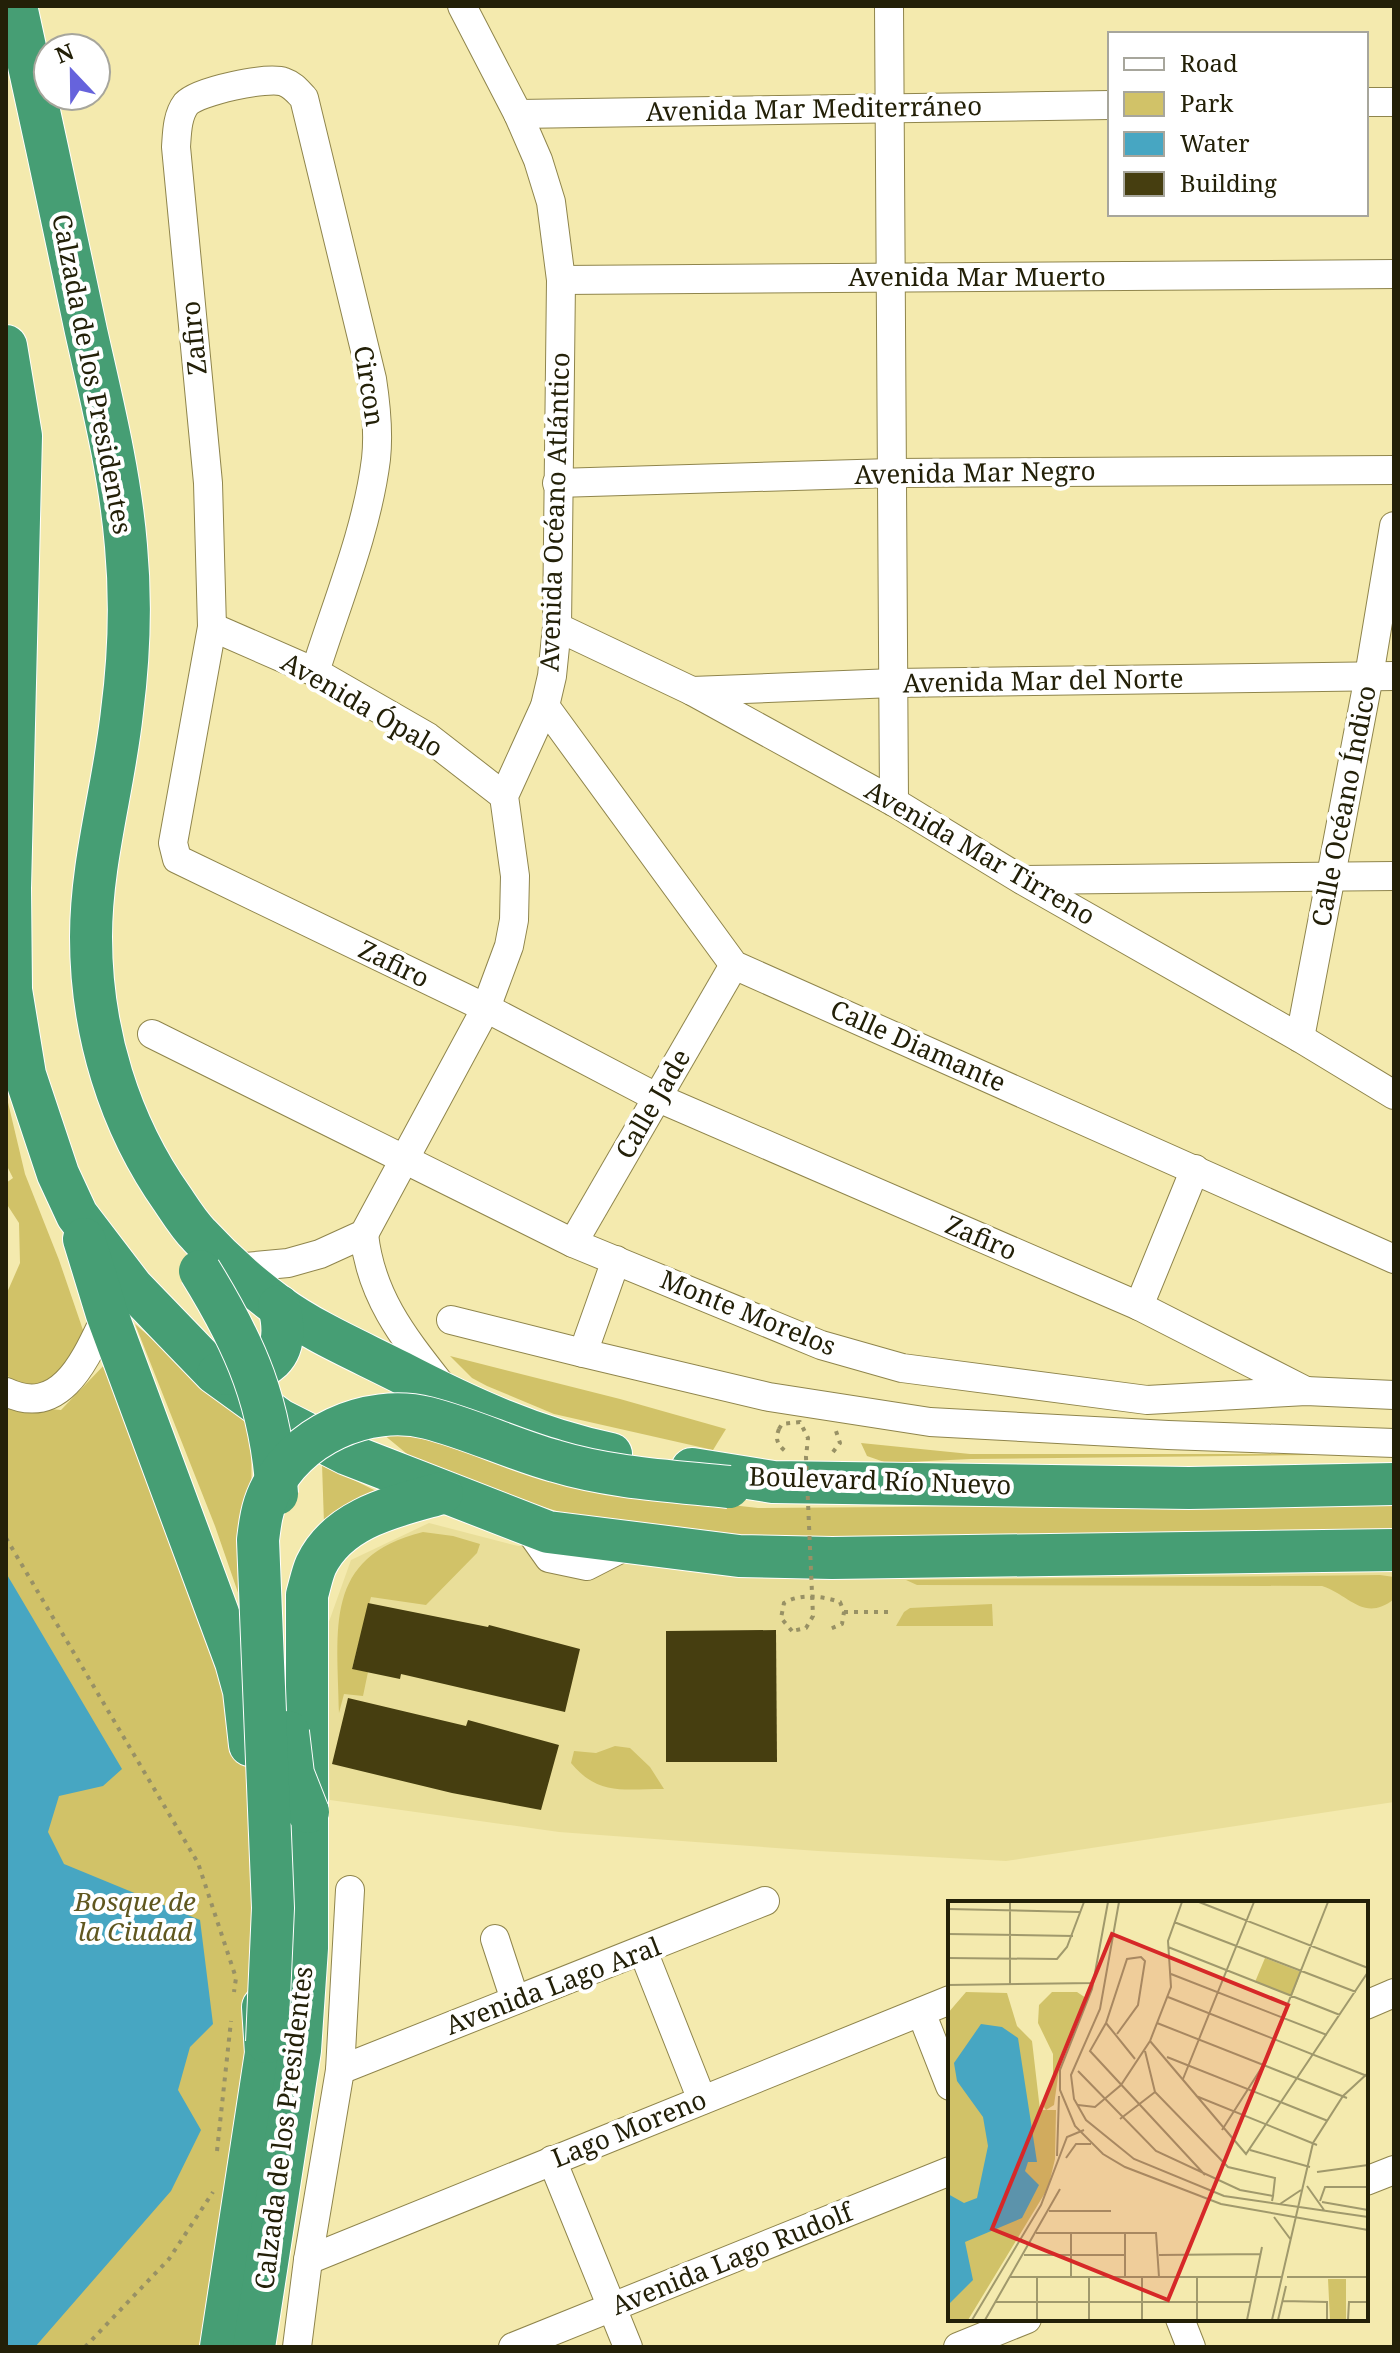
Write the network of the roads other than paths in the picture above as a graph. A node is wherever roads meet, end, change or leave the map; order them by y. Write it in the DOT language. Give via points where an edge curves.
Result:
graph roads {
  1 [pos="16,6"];
  2 [pos="462,6"];
  3 [pos="889,6"];
  4 [pos="16,59"];
  5 [pos="22,101"];
  6 [pos="188,102"];
  7 [pos="1368,102"];
  8 [pos="1394,102"];
  9 [pos="1108,105"];
  10 [pos="890,107"];
  11 [pos="518,114"];
  12 [pos="1394,274"];
  13 [pos="891,278"];
  14 [pos="561,280"];
  15 [pos="6,346"];
  16 [pos="1394,470"];
  17 [pos="892,473"];
  18 [pos="557,483"];
  19 [pos="1394,526"];
  20 [pos="212,627"];
  21 [pos="557,627"];
  22 [pos="315,672"];
  23 [pos="1382,676"];
  24 [pos="894,683"];
  25 [pos="692,691"];
  26 [pos="545,706"];
  27 [pos="504,796"];
  28 [pos="894,802"];
  29 [pos="1394,876"];
  30 [pos="1331,877"];
  31 [pos="1022,880"];
  32 [pos="734,965"];
  33 [pos="486,1008"];
  34 [pos="152,1034"];
  35 [pos="1300,1038"];
  36 [pos="1394,1095"];
  37 [pos="656,1097"];
  38 [pos="406,1158"];
  39 [pos="1195,1169"];
  40 [pos="77,1215"];
  41 [pos="364,1234"];
  42 [pos="573,1243"];
  43 [pos="1394,1259"];
  44 [pos="616,1260"];
  45 [pos="217,1270"];
  46 [pos="279,1306"];
  47 [pos="1139,1306"];
  48 [pos="107,1314"];
  49 [pos="451,1320"];
  50 [pos="583,1353"];
  51 [pos="215,1373"];
  52 [pos="1306,1391"];
  53 [pos="6,1392"];
  54 [pos="1394,1395"];
  55 [pos="452,1399"];
  56 [pos="1394,1443"];
  57 [pos="773,1482"];
  58 [pos="1394,1484"];
  59 [pos="442,1493"];
  60 [pos="1394,1550"];
  61 [pos="308,1812"];
  62 [pos="350,1890"];
  63 [pos="765,1901"];
  64 [pos="495,1939"];
  65 [pos="643,1951"];
  66 [pos="1394,1993"];
  67 [pos="515,2000"];
  68 [pos="948,2001"];
  69 [pos="1368,2004"];
  70 [pos="921,2012"];
  71 [pos="267,2042"];
  72 [pos="340,2070"];
  73 [pos="948,2081"];
  74 [pos="702,2100"];
  75 [pos="552,2160"];
  76 [pos="1394,2170"];
  77 [pos="948,2172"];
  78 [pos="1368,2180"];
  79 [pos="308,2260"];
  80 [pos="613,2307"];
  81 [pos="1022,2321"];
  82 [pos="1181,2321"];
  83 [pos="221,2347"];
  84 [pos="254,2347"];
  85 [pos="297,2347"];
  86 [pos="513,2347"];
  87 [pos="628,2347"];
  88 [pos="958,2347"];
  89 [pos="1191,2347"];
  1 -- 4 [label="highway, Calzada de los Presidentes"];
  2 -- 11 [label="street, Avenida Océano Atlántico"];
  3 -- 10 [label="street"];
  4 -- 5 [label="highway, Calzada de los Presidentes"];
  5 -- 45 [label="highway, Calzada de los Presidentes" via="115,466 126,548 122,712 93,894 79,918 75,968 84,1050 98,1103 128,1168"];
  6 -- 20 [label="street, Zafiro" via="180,114 176,147 208,483"];
  6 -- 22 [label="street, Circon" via="265,81 283,81 304,98 368,364 377,417 376,458 360,532"];
  7 -- 8 [label="street"];
  9 -- 10 [label="street, Avenida Mar Mediterráneo"];
  10 -- 11 [label="street, Avenida Mar Mediterráneo"];
  10 -- 13 [label="street"];
  11 -- 14 [label="street, Avenida Océano Atlántico" via="551,202"];
  12 -- 13 [label="street, Avenida Mar Muerto"];
  13 -- 14 [label="street, Avenida Mar Muerto"];
  13 -- 17 [label="street"];
  14 -- 18 [label="street, Avenida Océano Atlántico"];
  15 -- 40 [label="highway" via="21,436 11,990 25,1075"];
  16 -- 17 [label="street, Avenida Mar Negro"];
  17 -- 18 [label="street, Avenida Mar Negro"];
  17 -- 24 [label="street"];
  18 -- 21 [label="street, Avenida Océano Atlántico"];
  19 -- 23 [label="street, Calle Océano Índico"];
  20 -- 22 [label="street, Avenida Ópalo"];
  20 -- 33 [label="street, Zafiro" via="173,843 177,859"];
  21 -- 25 [label="street, Avenida Mar Tirreno"];
  21 -- 26 [label="street, Avenida Océano Atlántico"];
  22 -- 27 [label="street, Avenida Ópalo" via="428,737"];
  23 -- 24 [label="street, Avenida Mar del Norte"];
  23 -- 30 [label="street, Calle Océano Índico"];
  24 -- 25 [label="street, Avenida Mar del Norte"];
  24 -- 28 [label="street"];
  25 -- 28 [label="street, Avenida Mar Tirreno"];
  26 -- 27 [label="street, Avenida Océano Atlántico"];
  26 -- 32 [label="street"];
  27 -- 33 [label="street" via="515,876 514,920"];
  28 -- 31 [label="street, Avenida Mar Tirreno"];
  29 -- 30 [label="street"];
  30 -- 31 [label="street"];
  30 -- 35 [label="street, Calle Océano Índico"];
  31 -- 35 [label="street, Avenida Mar Tirreno"];
  32 -- 37 [label="street, Calle Jade"];
  32 -- 39 [label="street, Calle Diamante"];
  33 -- 37 [label="street, Zafiro"];
  33 -- 38 [label="street"];
  34 -- 38 [label="street, Monte Morelos"];
  35 -- 36 [label="street, Avenida Mar Tirreno"];
  37 -- 42 [label="street, Calle Jade"];
  37 -- 47 [label="street, Zafiro"];
  38 -- 41 [label="street"];
  38 -- 42 [label="street, Monte Morelos"];
  39 -- 43 [label="street, Calle Diamante"];
  39 -- 47 [label="street"];
  40 -- 48 [label="highway"];
  40 -- 51 [label="highway" via="132,1287"];
  41 -- 45 [label="street" via="288,1263"];
  41 -- 55 [label="street" via="376,1287 401,1332"];
  42 -- 44 [label="street, Monte Morelos"];
  44 -- 50 [label="street"];
  44 -- 52 [label="street, Monte Morelos" via="821,1345 902,1368 1147,1400"];
  45 -- 46 [label="highway"];
  45 -- 61 [label="highway, bridge" via="227,1315 264,1403 275,1461 289,1750"];
  46 -- 51 [label="highway" via="284,1328 280,1350 246,1374"];
  46 -- 55 [label="highway, Boulevard Río Nuevo"];
  47 -- 52 [label="street, Zafiro"];
  48 -- 53 [label="street" via="88,1354 54,1394 33,1400"];
  48 -- 71 [label="highway" via="244,1691"];
  49 -- 50 [label="street"];
  50 -- 56 [label="street" via="769,1397 930,1422"];
  51 -- 59 [label="highway" via="280,1420"];
  52 -- 54 [label="street, Monte Morelos"];
  55 -- 57 [label="highway, Boulevard Río Nuevo" via="578,1447"];
  57 -- 58 [label="highway, Boulevard Río Nuevo" via="1189,1488"];
  57 -- 71 [label="highway, bridge" via="729,1487 603,1472 555,1462 426,1418 393,1415 329,1431 283,1470 265,1503 258,1540 273,1908"];
  59 -- 60 [label="highway" via="548,1532 739,1556"];
  59 -- 61 [label="highway, Calzada de los Presidentes" via="359,1521 317,1564 307,1595"];
  61 -- 84 [label="highway, Calzada de los Presidentes" via="300,2050"];
  62 -- 72 [label="street"];
  63 -- 65 [label="street, Avenida Lago Aral"];
  64 -- 67 [label="street"];
  65 -- 67 [label="street, Avenida Lago Aral"];
  65 -- 74 [label="street"];
  66 -- 69 [label="street"];
  67 -- 72 [label="street, Avenida Lago Aral"];
  68 -- 70 [label="street, Lago Moreno"];
  70 -- 73 [label="street"];
  70 -- 74 [label="street, Lago Moreno"];
  71 -- 83 [label="highway, Calzada de los Presidentes"];
  72 -- 79 [label="street"];
  74 -- 75 [label="street, Lago Moreno"];
  75 -- 79 [label="street, Lago Moreno"];
  75 -- 80 [label="street"];
  76 -- 78 [label="street"];
  77 -- 80 [label="street, Avenida Lago Rudolf"];
  79 -- 85 [label="street"];
  80 -- 86 [label="street, Avenida Lago Rudolf"];
  80 -- 87 [label="street"];
  81 -- 88 [label="street"];
  82 -- 89 [label="street"];
}
